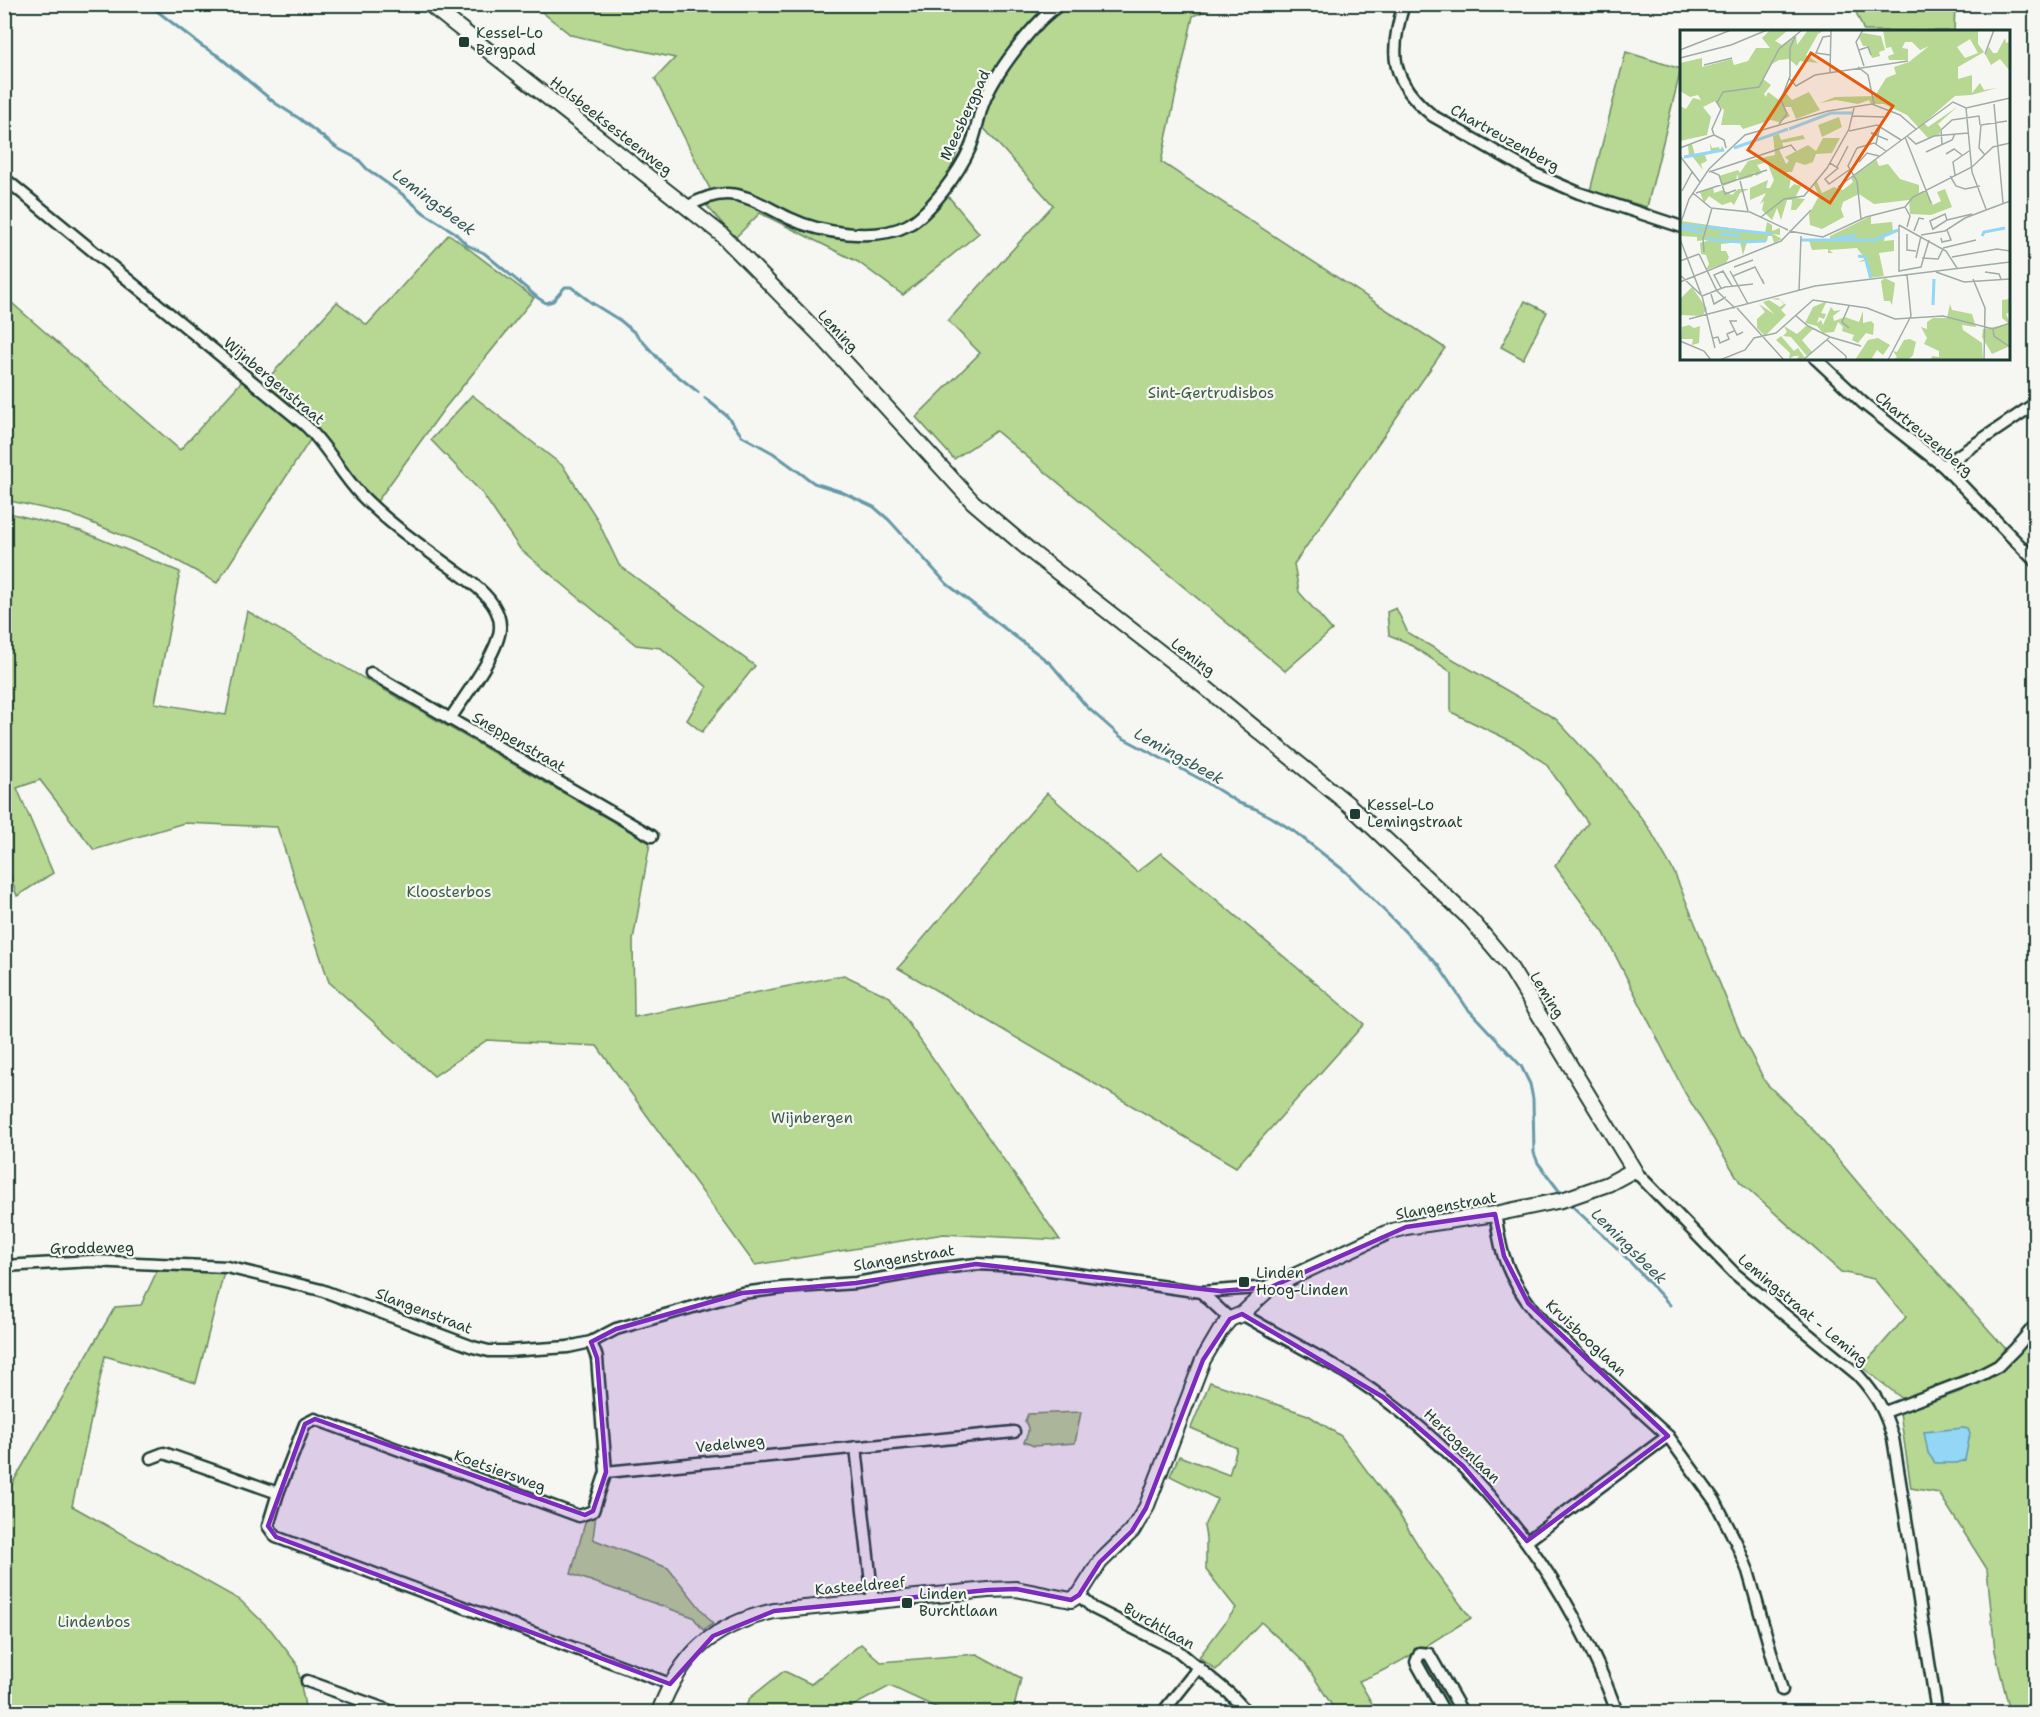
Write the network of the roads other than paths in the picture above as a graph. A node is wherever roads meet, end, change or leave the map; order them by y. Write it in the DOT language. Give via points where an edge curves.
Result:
graph roads {
  1 [pos="429,4"];
  2 [pos="1061,4"];
  3 [pos="1404,4"];
  4 [pos="4,178"];
  5 [pos="687,207"];
  6 [pos="1680,226"];
  7 [pos="1817,360"];
  8 [pos="2036,403"];
  9 [pos="1943,466"];
  10 [pos="2036,562"];
  11 [pos="371,673"];
  12 [pos="450,719"];
  13 [pos="652,836"];
  14 [pos="1634,1170"];
  15 [pos="1495,1214"];
  16 [pos="179,1263"];
  17 [pos="4,1266"];
  18 [pos="1271,1287"];
  19 [pos="1201,1292"];
  20 [pos="1236,1317"];
  21 [pos="2036,1324"];
  22 [pos="591,1342"];
  23 [pos="1885,1412"];
  24 [pos="1014,1432"];
  25 [pos="1668,1436"];
  26 [pos="856,1447"];
  27 [pos="151,1458"];
  28 [pos="606,1472"];
  29 [pos="278,1493"];
  30 [pos="1527,1541"];
  31 [pos="1079,1595"];
  32 [pos="873,1601"];
  33 [pos="1199,1667"];
  34 [pos="307,1681"];
  35 [pos="670,1684"];
  36 [pos="1782,1690"];
  37 [pos="393,1713"];
  38 [pos="659,1713"];
  39 [pos="1163,1713"];
  40 [pos="1247,1713"];
  41 [pos="1444,1713"];
  42 [pos="1462,1713"];
  43 [pos="1617,1713"];
  44 [pos="1937,1713"];
  1 -- 5 [label="street, Holsbeeksesteenweg"];
  2 -- 5 [label="street, Meesbergpad" via="1042,19 993,82 962,162 932,206 905,227 874,235 833,231 790,219 739,195 701,198"];
  3 -- 6 [label="street, Chartreuzenberg" via="1396,31 1395,64 1406,90 1426,110 1529,171 1579,194"];
  4 -- 12 [label="street, Wijnbergenstraat" via="304,424 379,512 484,592 499,617 498,640"];
  5 -- 14 [label="street, Leming" via="721,234 824,339 973,502 1348,804 1471,920 1508,964"];
  7 -- 9 [label="street, Chartreuzenberg" via="1863,403"];
  8 -- 9 [label="street"];
  9 -- 10 [label="street, Chartreuzenberg"];
  11 -- 12 [label="street, Sneppenstraat"];
  12 -- 13 [label="street, Sneppenstraat"];
  14 -- 15 [label="street, Slangenstraat" via="1569,1198"];
  14 -- 23 [label="street, Lemingstraat - Leming" via="1734,1273 1858,1375"];
  15 -- 18 [label="street, Slangenstraat" via="1386,1233"];
  15 -- 25 [label="street, Kruisbooglaan" via="1503,1256 1528,1303 1544,1323"];
  16 -- 17 [label="street, Groddeweg" via="91,1261"];
  16 -- 22 [label="street, Slangenstraat" via="237,1268 321,1290 489,1351"];
  18 -- 19 [label="street, Slangenstraat"];
  18 -- 20 [label="street"];
  19 -- 20 [label="street, Hertogenlaan"];
  19 -- 22 [label="street, Slangenstraat" via="1022,1266 976,1264 856,1283 742,1293 616,1329"];
  20 -- 30 [label="street, Hertogenlaan" via="1311,1351 1383,1397 1463,1466"];
  20 -- 31 [label="street" via="1220,1331 1203,1360 1146,1508 1132,1531 1100,1562"];
  21 -- 23 [label="street" via="1998,1366"];
  22 -- 28 [label="street, Koetsiersweg" via="597,1358"];
  23 -- 44 [label="street, Lemingstraat - Leming" via="1893,1438"];
  24 -- 26 [label="street, Vedelweg"];
  25 -- 30 [label="street"];
  25 -- 36 [label="street, Kruisbooglaan" via="1715,1501 1736,1542"];
  26 -- 28 [label="street, Vedelweg"];
  26 -- 32 [label="street"];
  27 -- 29 [label="street" via="164,1453"];
  28 -- 29 [label="street, Koetsiersweg" via="593,1511 579,1516 315,1419 305,1424"];
  29 -- 35 [label="street, Koetsiersweg" via="268,1526 276,1537"];
  30 -- 43 [label="street, Hertogenlaan" via="1583,1633"];
  31 -- 32 [label="street, Kasteeldreef" via="1071,1600 1016,1589"];
  31 -- 33 [label="street, Burchtlaan" via="1093,1608 1177,1650"];
  32 -- 35 [label="street, Kasteeldreef" via="752,1616 713,1635 683,1664"];
  33 -- 39 [label="street"];
  33 -- 40 [label="street, Burchtlaan"];
  34 -- 37 [label="street"];
  35 -- 38 [label="street, Kasteeldreef"];
  41 -- 42 [label="street" via="1416,1662 1420,1653 1429,1654"];
}
